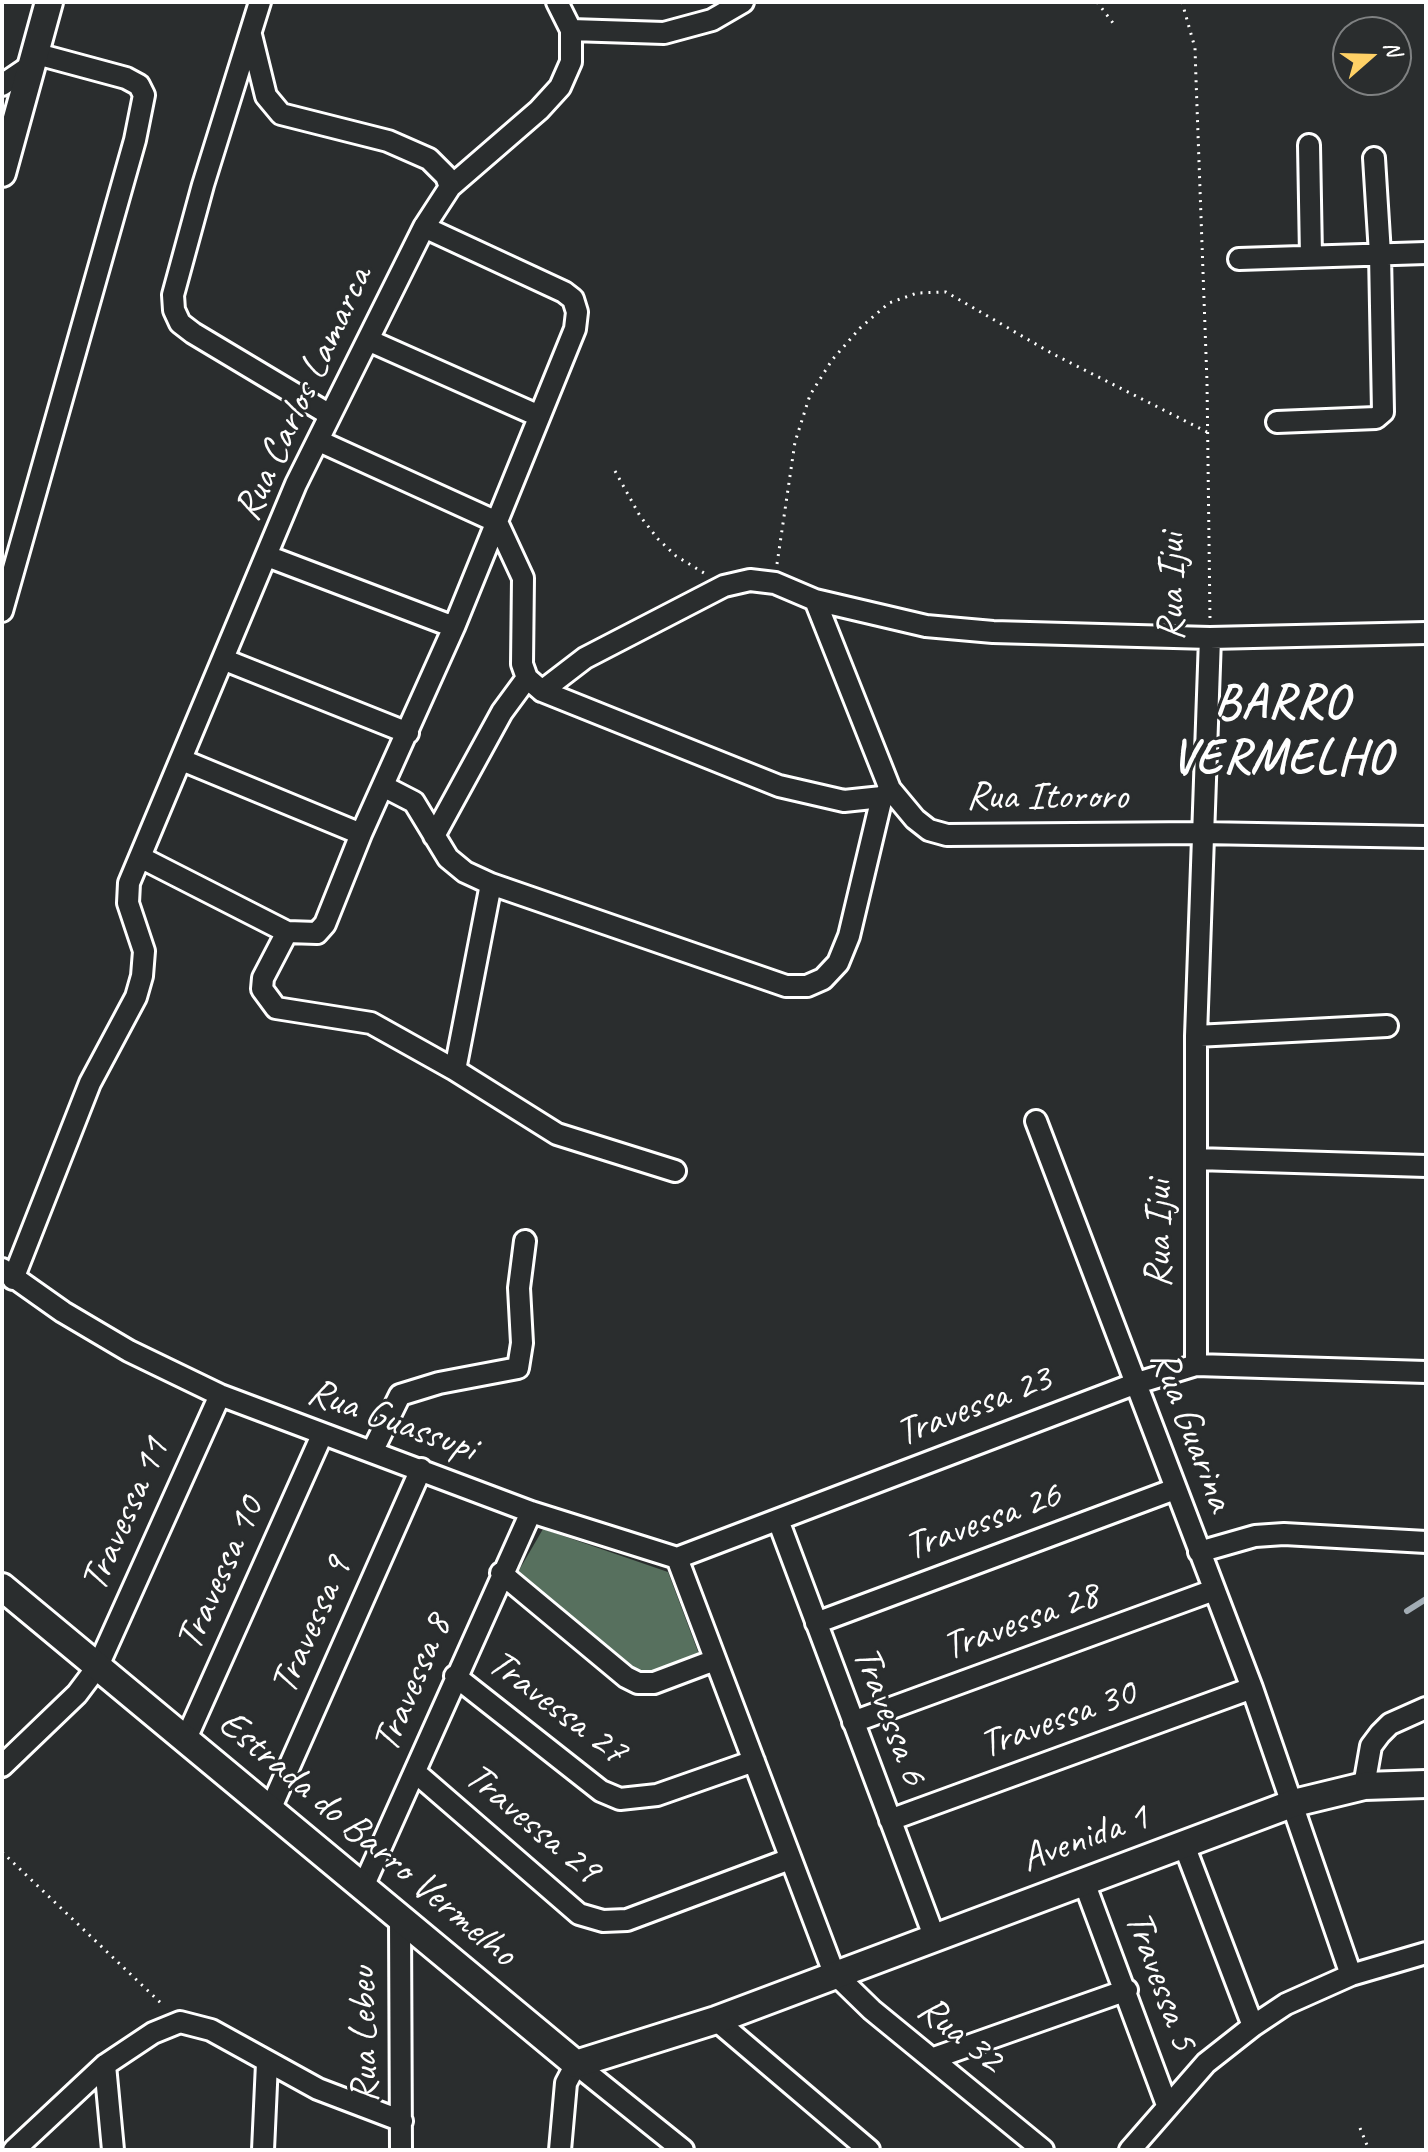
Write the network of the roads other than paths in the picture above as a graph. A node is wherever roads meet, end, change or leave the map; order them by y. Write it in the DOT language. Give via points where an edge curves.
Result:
graph roads {
  1 [pos="49,2"];
  2 [pos="260,2"];
  3 [pos="557,2"];
  4 [pos="743,2"];
  5 [pos="571,30"];
  6 [pos="251,35"];
  7 [pos="35,59"];
  8 [pos="2,85"];
  9 [pos="1309,145"];
  10 [pos="1374,158"];
  11 [pos="2,173"];
  12 [pos="450,187"];
  13 [pos="424,227"];
  14 [pos="1426,253"];
  15 [pos="1380,254"];
  16 [pos="1311,256"];
  17 [pos="1239,259"];
  18 [pos="368,340"];
  19 [pos="330,415"];
  20 [pos="539,416"];
  21 [pos="1277,422"];
  22 [pos="319,441"];
  23 [pos="497,522"];
  24 [pos="267,556"];
  25 [pos="4,598"];
  26 [pos="815,600"];
  27 [pos="454,627"];
  28 [pos="1426,633"];
  29 [pos="1210,638"];
  30 [pos="225,660"];
  31 [pos="535,684"];
  32 [pos="408,733"];
  33 [pos="182,760"];
  34 [pos="383,786"];
  35 [pos="886,793"];
  36 [pos="1201,833"];
  37 [pos="361,834"];
  38 [pos="434,836"];
  39 [pos="1426,837"];
  40 [pos="140,857"];
  41 [pos="491,884"];
  42 [pos="287,932"];
  43 [pos="1387,1026"];
  44 [pos="1196,1036"];
  45 [pos="455,1070"];
  46 [pos="1036,1121"];
  47 [pos="1196,1159"];
  48 [pos="1426,1166"];
  49 [pos="675,1171"];
  50 [pos="525,1241"];
  51 [pos="8,1274"];
  52 [pos="1196,1365"];
  53 [pos="1426,1372"];
  54 [pos="1134,1384"];
  55 [pos="220,1395"];
  56 [pos="322,1435"];
  57 [pos="372,1452"];
  58 [pos="421,1469"];
  59 [pos="1175,1489"];
  60 [pos="531,1512"];
  61 [pos="778,1520"];
  62 [pos="1426,1542"];
  63 [pos="1199,1552"];
  64 [pos="677,1558"];
  65 [pos="501,1573"];
  66 [pos="2,1587"];
  67 [pos="1214,1590"];
  68 [pos="816,1623"];
  69 [pos="715,1660"];
  70 [pos="98,1666"];
  71 [pos="455,1676"];
  72 [pos="1252,1688"];
  73 [pos="1426,1708"];
  74 [pos="853,1722"];
  75 [pos="185,1741"];
  76 [pos="754,1761"];
  77 [pos="2,1766"];
  78 [pos="415,1772"];
  79 [pos="1426,1784"];
  80 [pos="1364,1786"];
  81 [pos="1294,1803"];
  82 [pos="269,1812"];
  83 [pos="890,1820"];
  84 [pos="1184,1845"];
  85 [pos="790,1859"];
  86 [pos="1084,1882"];
  87 [pos="363,1887"];
  88 [pos="400,1919"];
  89 [pos="934,1936"];
  90 [pos="1426,1953"];
  91 [pos="834,1973"];
  92 [pos="1351,1975"];
  93 [pos="1127,1990"];
  94 [pos="716,2020"];
  95 [pos="1253,2026"];
  96 [pos="934,2058"];
  97 [pos="267,2063"];
  98 [pos="576,2064"];
  99 [pos="105,2065"];
  100 [pos="1167,2105"];
  101 [pos="402,2121"];
  102 [pos="110,2146"];
  103 [pos="14,2150"];
  104 [pos="263,2150"];
  105 [pos="401,2150"];
  106 [pos="560,2150"];
  107 [pos="683,2150"];
  108 [pos="869,2150"];
  109 [pos="1043,2150"];
  110 [pos="1130,2150"];
  1 -- 7 [label="street"];
  2 -- 6 [label="street"];
  3 -- 5 [label="street"];
  4 -- 5 [label="street" via="712,20 664,33"];
  5 -- 12 [label="street, Rua Carlos Lamarca" via="571,62 560,87"];
  6 -- 12 [label="street" via="266,96 281,114 388,141 429,159"];
  6 -- 19 [label="street" via="203,185 173,295 174,310 193,333"];
  7 -- 8 [label="street"];
  7 -- 11 [label="street"];
  7 -- 25 [label="street" via="126,78 144,95"];
  9 -- 16 [label="street"];
  10 -- 15 [label="street"];
  12 -- 13 [label="street, Rua Carlos Lamarca"];
  13 -- 18 [label="street, Rua Carlos Lamarca"];
  13 -- 20 [label="street" via="573,299 575,329"];
  14 -- 15 [label="street"];
  15 -- 16 [label="street"];
  15 -- 21 [label="street" via="1383,412 1376,418"];
  16 -- 17 [label="street"];
  18 -- 19 [label="street, Rua Carlos Lamarca"];
  18 -- 20 [label="street"];
  19 -- 22 [label="street, Rua Carlos Lamarca"];
  20 -- 23 [label="street"];
  22 -- 23 [label="street"];
  22 -- 24 [label="street, Rua Carlos Lamarca"];
  23 -- 27 [label="street"];
  23 -- 31 [label="street" via="523,578 522,664"];
  24 -- 27 [label="street"];
  24 -- 30 [label="street, Rua Carlos Lamarca"];
  26 -- 29 [label="street" via="939,627"];
  26 -- 31 [label="street" via="775,583 738,581"];
  26 -- 35 [label="street, Rua Itororo"];
  27 -- 32 [label="street"];
  28 -- 29 [label="street"];
  29 -- 36 [label="street, Rua Ijui"];
  30 -- 32 [label="street"];
  30 -- 33 [label="street, Rua Carlos Lamarca"];
  31 -- 35 [label="street" via="779,786 844,801"];
  31 -- 38 [label="street" via="502,712"];
  32 -- 34 [label="street"];
  33 -- 37 [label="street"];
  33 -- 40 [label="street, Rua Carlos Lamarca"];
  34 -- 37 [label="street"];
  34 -- 38 [label="street" via="414,802"];
  35 -- 36 [label="street, Rua Itororo" via="929,830 947,835"];
  35 -- 41 [label="street" via="838,963 807,986 786,986"];
  36 -- 39 [label="street, Rua Itororo"];
  36 -- 44 [label="street, Rua Ijui"];
  37 -- 42 [label="street" via="325,924 317,933"];
  38 -- 41 [label="street" via="448,858"];
  40 -- 42 [label="street"];
  40 -- 51 [label="street, Rua Carlos Lamarca" via="129,883 128,903 144,951 136,997 90,1083"];
  41 -- 45 [label="street"];
  42 -- 45 [label="street" via="263,978 262,989 276,1008 371,1023"];
  43 -- 44 [label="street"];
  44 -- 47 [label="street, Rua Ijui"];
  45 -- 49 [label="street" via="557,1134"];
  46 -- 54 [label="street, Rua Guarina"];
  47 -- 48 [label="street"];
  47 -- 52 [label="street, Rua Ijui"];
  50 -- 57 [label="street" via="518,1368 400,1395"];
  51 -- 55 [label="street, Rua Guassupi" via="129,1351"];
  52 -- 53 [label="street"];
  52 -- 54 [label="street, Travessa 23"];
  54 -- 59 [label="street, Rua Guarina"];
  54 -- 61 [label="street, Travessa 23"];
  55 -- 56 [label="street, Rua Guassupi"];
  55 -- 70 [label="street, Travessa 11"];
  56 -- 57 [label="street, Rua Guassupi"];
  56 -- 75 [label="street, Travessa 10"];
  57 -- 58 [label="street, Rua Guassupi"];
  58 -- 60 [label="street, Rua Guassupi"];
  58 -- 82 [label="street, Travessa 9"];
  59 -- 63 [label="street, Rua Guarina"];
  59 -- 68 [label="street, Travessa 26"];
  60 -- 64 [label="street, Rua Guassupi"];
  60 -- 65 [label="street, Travessa 8"];
  61 -- 64 [label="street"];
  61 -- 68 [label="street, Travessa 6"];
  62 -- 63 [label="street, Rua Guarina" via="1284,1534 1255,1536"];
  63 -- 67 [label="street"];
  64 -- 69 [label="street"];
  65 -- 69 [label="street" via="638,1683 654,1683"];
  65 -- 71 [label="street, Travessa 8"];
  66 -- 70 [label="street, Estrada do Barro Vermelho"];
  67 -- 72 [label="street"];
  67 -- 74 [label="street, Travessa 28"];
  68 -- 74 [label="street, Travessa 6"];
  69 -- 76 [label="street"];
  70 -- 75 [label="street, Estrada do Barro Vermelho"];
  70 -- 77 [label="street, Travessa 11" via="77,1694"];
  71 -- 76 [label="street, Travessa 27" via="601,1791 620,1799 657,1795"];
  71 -- 78 [label="street, Travessa 8"];
  72 -- 81 [label="street"];
  72 -- 83 [label="street, Travessa 30"];
  73 -- 80 [label="street" via="1380,1734 1371,1746"];
  74 -- 83 [label="street, Travessa 6"];
  75 -- 82 [label="street, Estrada do Barro Vermelho"];
  76 -- 85 [label="street"];
  78 -- 85 [label="street, Travessa 29" via="579,1914 603,1921 627,1920"];
  78 -- 87 [label="street, Travessa 8"];
  79 -- 80 [label="street, Avenida 1"];
  80 -- 81 [label="street, Avenida 1"];
  81 -- 84 [label="street, Avenida 1"];
  81 -- 92 [label="street"];
  82 -- 87 [label="street, Estrada do Barro Vermelho"];
  83 -- 89 [label="street, Travessa 6"];
  84 -- 86 [label="street, Avenida 1"];
  84 -- 95 [label="street, Travessa 5"];
  85 -- 91 [label="street"];
  86 -- 89 [label="street, Avenida 1"];
  86 -- 93 [label="street, Travessa 5"];
  87 -- 88 [label="street, Estrada do Barro Vermelho"];
  88 -- 98 [label="street, Estrada do Barro Vermelho"];
  88 -- 101 [label="street, Rua Lebeu"];
  89 -- 91 [label="street, Avenida 1"];
  90 -- 92 [label="street"];
  91 -- 94 [label="street, Avenida 1"];
  91 -- 96 [label="street, Rua 32"];
  92 -- 95 [label="street" via="1286,2004"];
  93 -- 96 [label="street"];
  93 -- 100 [label="street, Travessa 5"];
  94 -- 98 [label="street, Avenida 1"];
  94 -- 108 [label="street"];
  95 -- 100 [label="street" via="1226,2044"];
  96 -- 109 [label="street, Rua 32"];
  97 -- 99 [label="street" via="211,2030 180,2022"];
  97 -- 101 [label="street"];
  97 -- 104 [label="street"];
  98 -- 106 [label="street" via="566,2083"];
  98 -- 107 [label="street, Estrada do Barro Vermelho"];
  99 -- 102 [label="street"];
  99 -- 103 [label="street"];
  100 -- 110 [label="street"];
  101 -- 105 [label="street, Rua Lebeu"];
}
